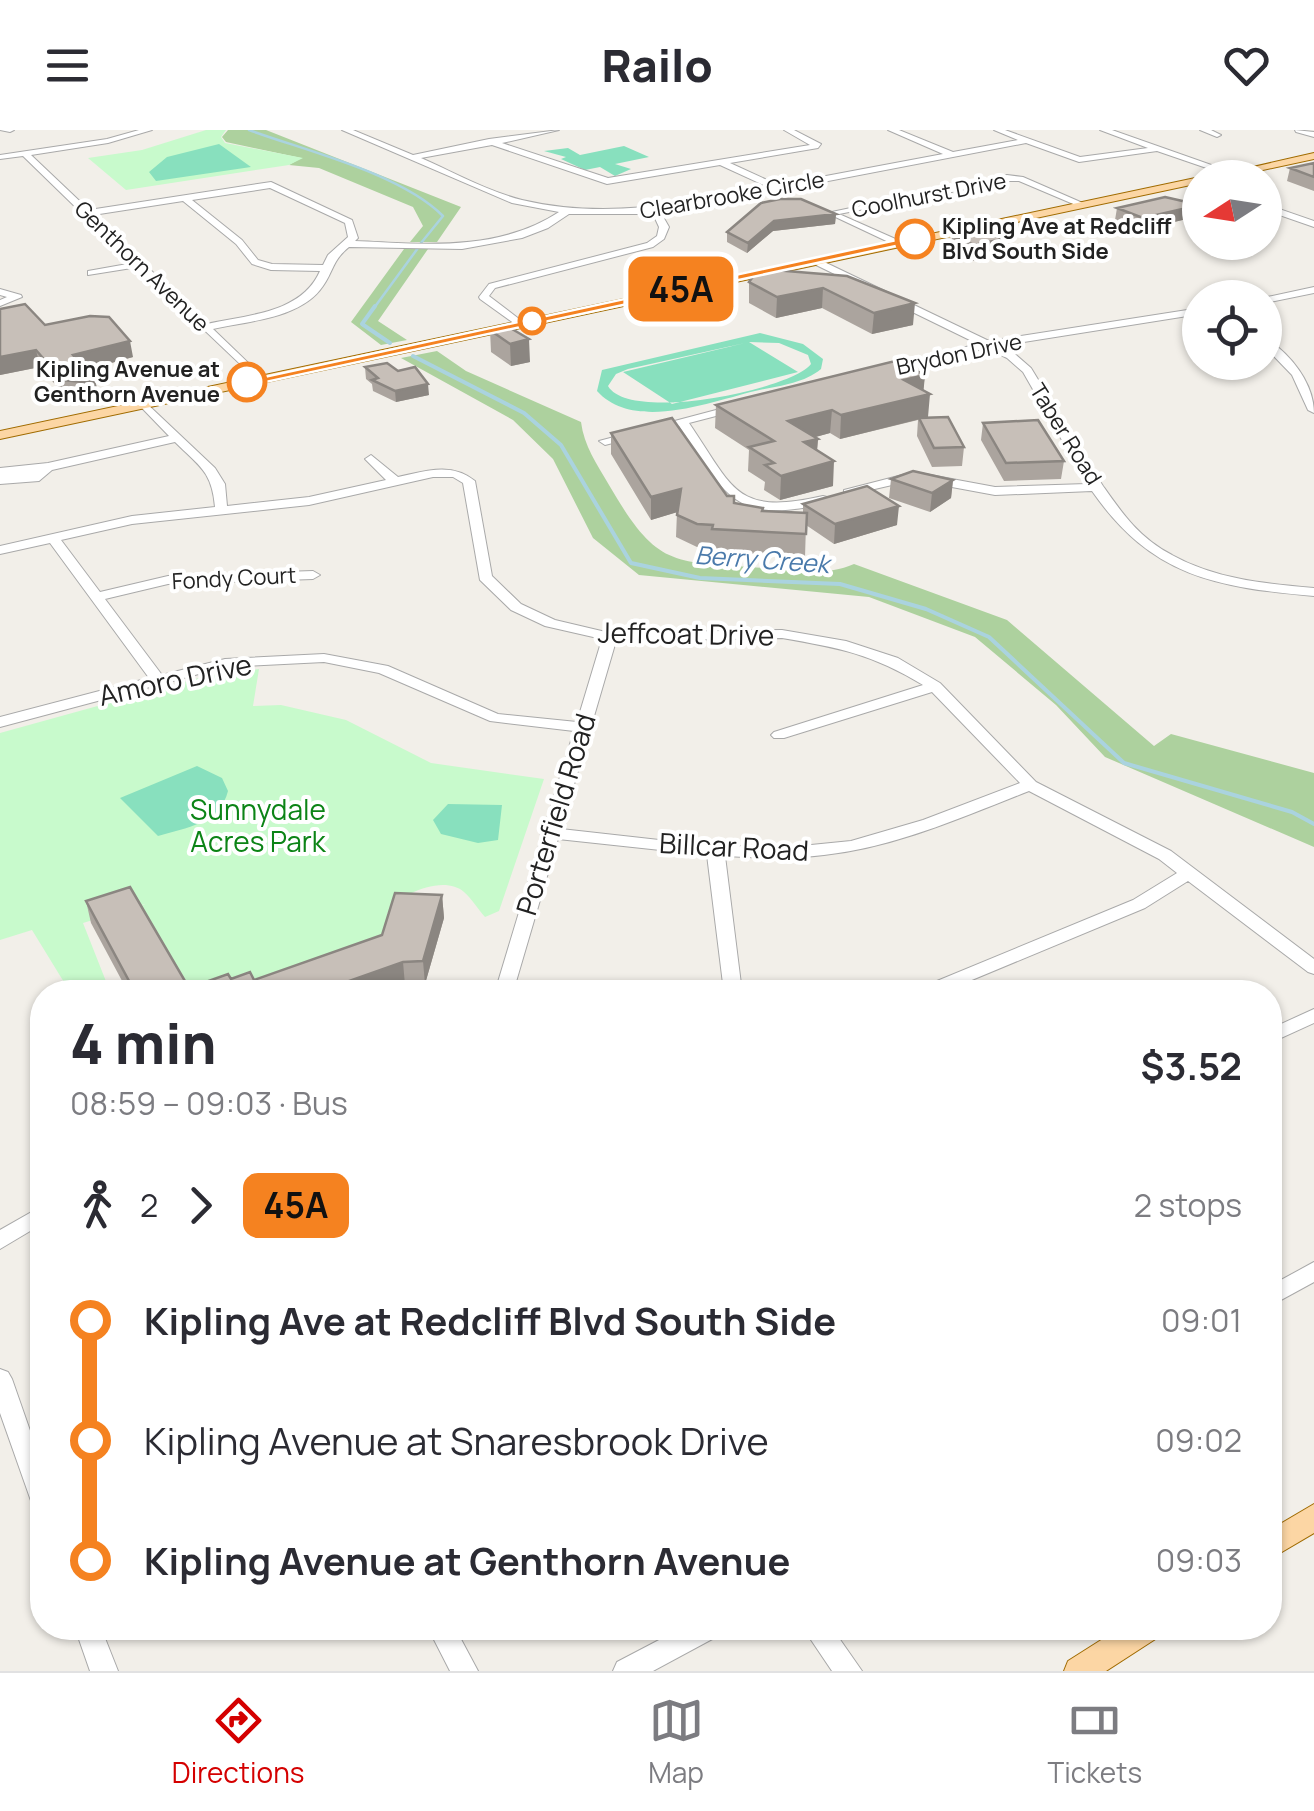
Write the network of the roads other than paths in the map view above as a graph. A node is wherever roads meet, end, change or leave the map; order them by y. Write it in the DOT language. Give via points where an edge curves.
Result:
graph roads {
  1 [pos="85,130"];
  2 [pos="148,130"];
  3 [pos="346,130"];
  4 [pos="554,130"];
  5 [pos="788,130"];
  6 [pos="892,130"];
  7 [pos="998,130"];
  8 [pos="1107,130"];
  9 [pos="1204,130"];
  10 [pos="1299,130"];
  11 [pos="1218,135"];
  12 [pos="1314,135"];
  13 [pos="108,141"];
  14 [pos="490,141"];
  15 [pos="1025,141"];
  16 [pos="1154,149"];
  17 [pos="24,153"];
  18 [pos="951,154"];
  19 [pos="0,156"];
  20 [pos="1314,156"];
  21 [pos="410,158"];
  22 [pos="1187,160"];
  23 [pos="723,163"];
  24 [pos="1282,163"];
  25 [pos="1182,185"];
  26 [pos="777,188"];
  27 [pos="795,196"];
  28 [pos="185,198"];
  29 [pos="1081,204"];
  30 [pos="820,208"];
  31 [pos="656,211"];
  32 [pos="568,212"];
  33 [pos="1282,212"];
  34 [pos="88,213"];
  35 [pos="832,213"];
  36 [pos="1314,224"];
  37 [pos="897,243"];
  38 [pos="349,244"];
  39 [pos="815,261"];
  40 [pos="142,264"];
  41 [pos="325,268"];
  42 [pos="91,273"];
  43 [pos="1314,290"];
  44 [pos="0,292"];
  45 [pos="1282,297"];
  46 [pos="0,303"];
  47 [pos="1182,315"];
  48 [pos="519,324"];
  49 [pos="206,326"];
  50 [pos="991,344"];
  51 [pos="1282,358"];
  52 [pos="860,376"];
  53 [pos="260,380"];
  54 [pos="144,404"];
  55 [pos="740,406"];
  56 [pos="1314,410"];
  57 [pos="682,421"];
  58 [pos="0,435"];
  59 [pos="176,438"];
  60 [pos="605,440"];
  61 [pos="371,459"];
  62 [pos="48,467"];
  63 [pos="0,472"];
  64 [pos="0,480"];
  65 [pos="396,482"];
  66 [pos="1098,486"];
  67 [pos="220,508"];
  68 [pos="54,538"];
  69 [pos="0,550"];
  70 [pos="313,575"];
  71 [pos="1314,592"];
  72 [pos="97,597"];
  73 [pos="610,637"];
  74 [pos="157,679"];
  75 [pos="935,686"];
  76 [pos="0,722"];
  77 [pos="581,727"];
  78 [pos="779,736"];
  79 [pos="1030,785"];
  80 [pos="548,834"];
  81 [pos="716,848"];
  82 [pos="1188,873"];
  83 [pos="1314,968"];
  84 [pos="507,980"];
  85 [pos="732,980"];
  86 [pos="956,980"];
  87 [pos="1314,1015"];
  88 [pos="1282,1031"];
  89 [pos="30,1222"];
  90 [pos="0,1241"];
  91 [pos="1314,1272"];
  92 [pos="1282,1290"];
  93 [pos="0,1379"];
  94 [pos="30,1464"];
  95 [pos="1314,1518"];
  96 [pos="1282,1538"];
  97 [pos="92,1640"];
  98 [pos="447,1640"];
  99 [pos="685,1640"];
  100 [pos="825,1640"];
  101 [pos="1128,1640"];
  102 [pos="104,1671"];
  103 [pos="464,1671"];
  104 [pos="627,1671"];
  105 [pos="848,1671"];
  106 [pos="1080,1671"];
  1 -- 13 [label="street"];
  2 -- 13 [label="street"];
  3 -- 21 [label="street, Clearbrooke Circle"];
  4 -- 14 [label="street"];
  5 -- 23 [label="street" via="818,146"];
  6 -- 18 [label="street"];
  7 -- 15 [label="street"];
  8 -- 16 [label="street"];
  9 -- 11 [label="street"];
  10 -- 12 [label="street"];
  13 -- 17 [label="street"];
  14 -- 21 [label="street"];
  14 -- 23 [label="street" via="607,181"];
  15 -- 16 [label="street" via="1078,160"];
  15 -- 18 [label="street, Clearbrooke Circle"];
  16 -- 22 [label="street"];
  17 -- 19 [label="street"];
  17 -- 34 [label="street, Genthorn Avenue"];
  18 -- 26 [label="street, Clearbrooke Circle"];
  20 -- 24 [label="main road"];
  21 -- 32 [label="street, Clearbrooke Circle" via="516,201"];
  23 -- 26 [label="street"];
  25 -- 29 [label="main road"];
  26 -- 27 [label="street"];
  26 -- 31 [label="street, Clearbrooke Circle"];
  28 -- 34 [label="street"];
  28 -- 38 [label="street" via="282,186 350,222"];
  28 -- 41 [label="street" via="255,262"];
  29 -- 35 [label="street, Coolhurst Drive" via="1007,178"];
  29 -- 37 [label="main road"];
  30 -- 35 [label="street"];
  31 -- 32 [label="street, Clearbrooke Circle"];
  31 -- 48 [label="street" via="664,227 650,246 492,286 484,298 488,304"];
  32 -- 38 [label="street" via="537,230 472,244"];
  33 -- 36 [label="street"];
  34 -- 40 [label="street, Genthorn Avenue"];
  35 -- 37 [label="street"];
  37 -- 39 [label="main road"];
  38 -- 41 [label="street"];
  39 -- 48 [label="main road"];
  39 -- 50 [label="street, Taber Road"];
  40 -- 42 [label="street"];
  40 -- 49 [label="street, Genthorn Avenue"];
  41 -- 49 [label="street" via="314,292 296,304"];
  43 -- 45 [label="street"];
  44 -- 46 [label="street" via="17,297"];
  47 -- 50 [label="street, Brydon Drive"];
  48 -- 53 [label="main road"];
  49 -- 53 [label="street, Genthorn Avenue"];
  50 -- 52 [label="street, Brydon Drive"];
  50 -- 66 [label="street, Taber Road" via="1026,370"];
  51 -- 56 [label="street"];
  53 -- 54 [label="main road"];
  54 -- 58 [label="main road"];
  54 -- 59 [label="street"];
  55 -- 57 [label="street"];
  57 -- 60 [label="street"];
  57 -- 66 [label="street" via="736,497 769,512 914,476 995,490"];
  59 -- 62 [label="street"];
  59 -- 67 [label="street" via="219,484"];
  61 -- 65 [label="street"];
  62 -- 63 [label="street"];
  62 -- 64 [label="street" via="34,478"];
  65 -- 67 [label="street, Jeffcoat Drive" via="310,501"];
  65 -- 73 [label="street, Jeffcoat Drive" via="440,472 466,477 481,564 492,587 537,618"];
  66 -- 71 [label="street, Taber Road" via="1129,531 1201,572"];
  67 -- 68 [label="street, Jeffcoat Drive"];
  68 -- 69 [label="street, Jeffcoat Drive"];
  68 -- 72 [label="street"];
  70 -- 72 [label="street, Fondy Court" via="168,580"];
  72 -- 74 [label="street"];
  73 -- 75 [label="street, Jeffcoat Drive" via="808,637 872,652"];
  73 -- 77 [label="street, Porterfield Road"];
  74 -- 76 [label="street, Amoro Drive"];
  74 -- 77 [label="street, Amoro Drive" via="250,660 343,660 402,676 473,712"];
  75 -- 78 [label="street"];
  75 -- 79 [label="street, Jeffcoat Drive"];
  77 -- 80 [label="street, Porterfield Road"];
  79 -- 81 [label="street, Billcar Road" via="869,842 800,852"];
  79 -- 82 [label="street, Jeffcoat Drive"];
  80 -- 81 [label="street, Billcar Road"];
  80 -- 84 [label="street, Porterfield Road"];
  81 -- 85 [label="street"];
  82 -- 83 [label="street, Jeffcoat Drive"];
  82 -- 86 [label="street" via="1139,904"];
  87 -- 88 [label="street"];
  89 -- 90 [label="street"];
  91 -- 92 [label="street"];
  93 -- 94 [label="street"];
  95 -- 96 [label="main road"];
  97 -- 102 [label="street"];
  98 -- 103 [label="street"];
  99 -- 104 [label="street"];
  100 -- 105 [label="street"];
  101 -- 106 [label="main road"];
}
